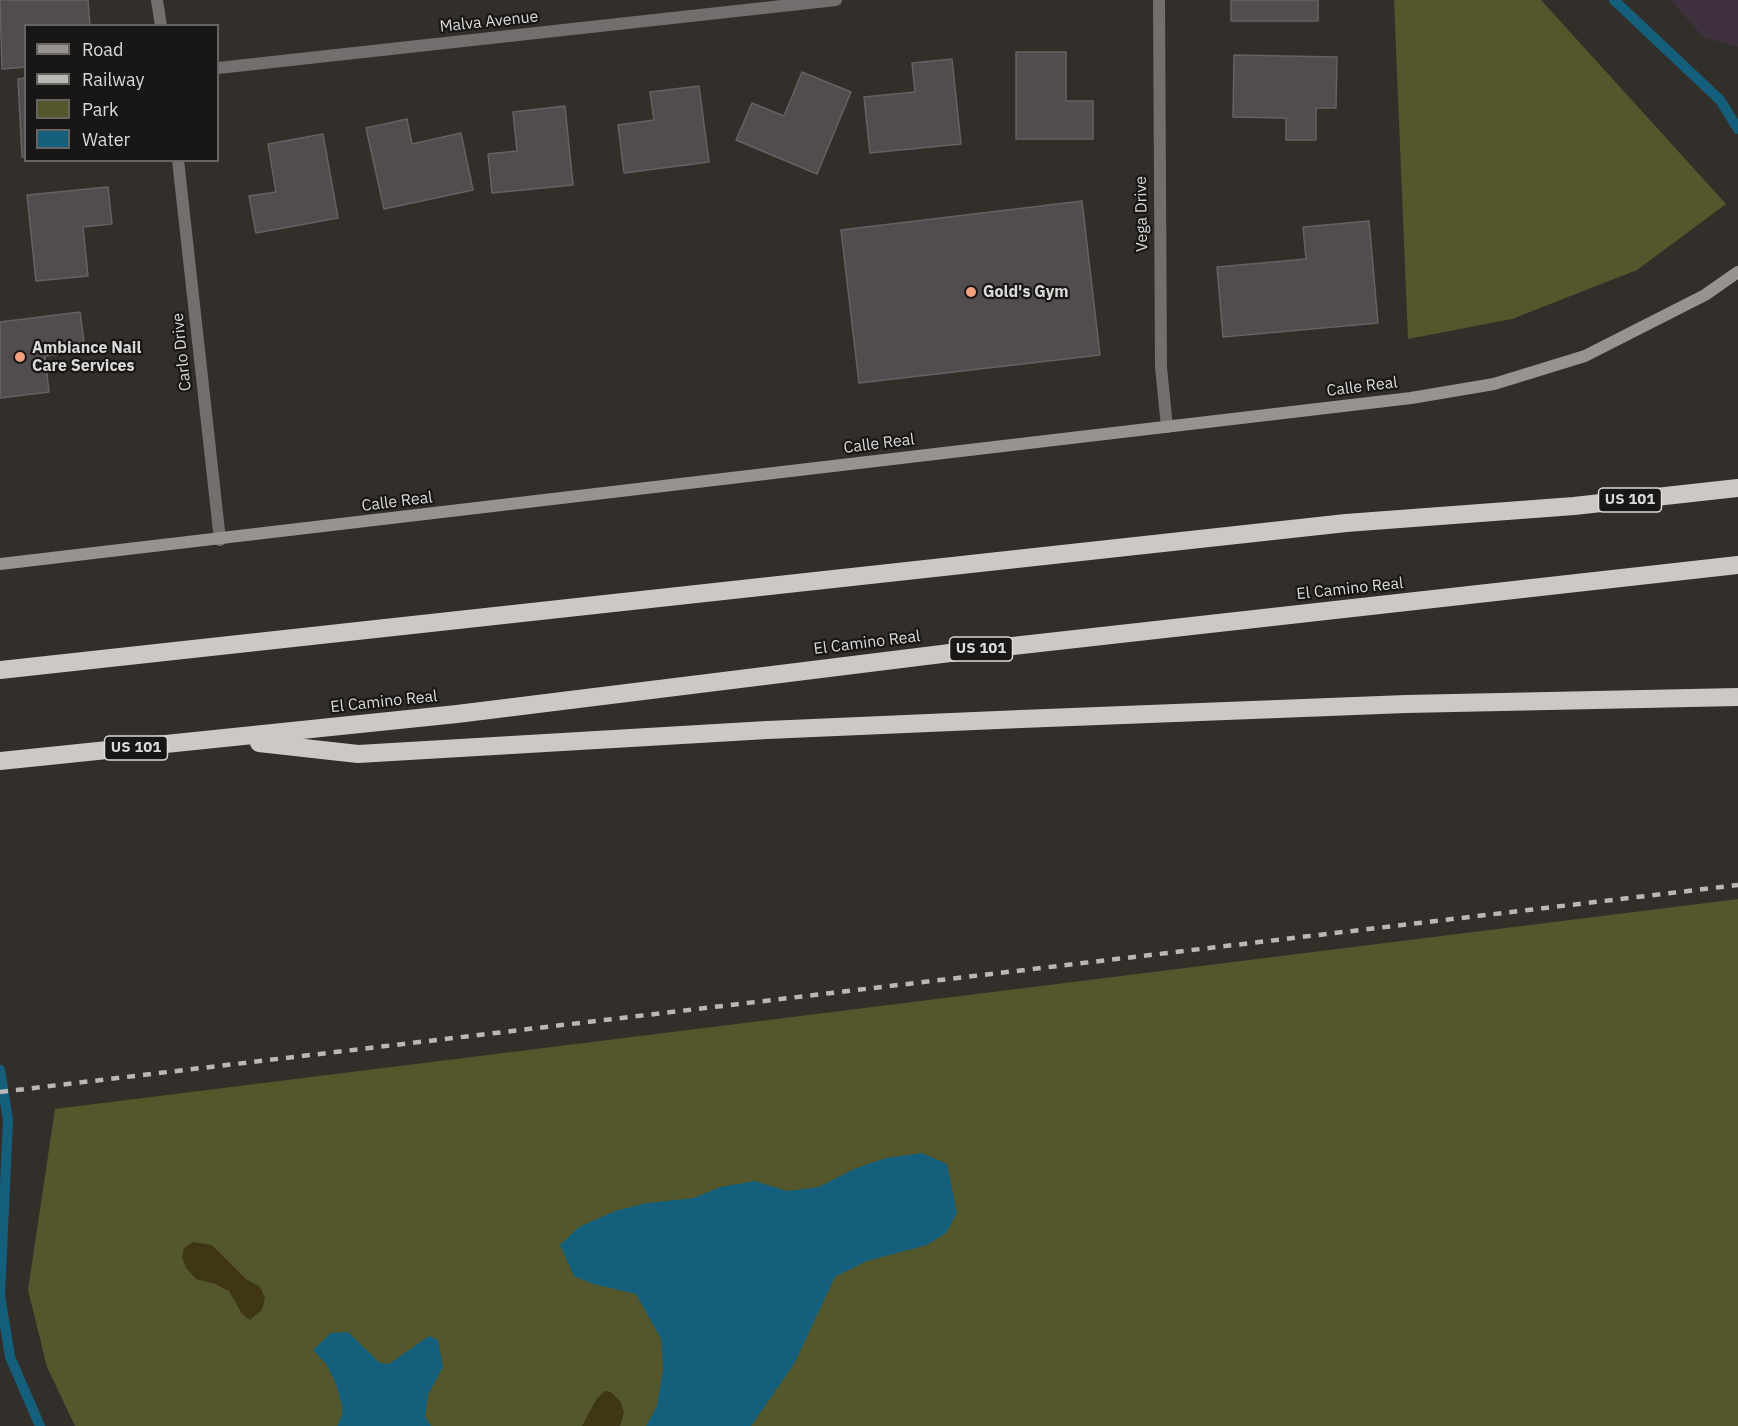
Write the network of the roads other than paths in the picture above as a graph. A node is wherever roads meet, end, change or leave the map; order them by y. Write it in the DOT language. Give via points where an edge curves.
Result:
graph roads {
  1 [pos="157,0"];
  2 [pos="836,0"];
  3 [pos="1159,0"];
  4 [pos="160,24"];
  5 [pos="219,68"];
  6 [pos="178,162"];
  7 [pos="1738,272"];
  8 [pos="1167,427"];
  9 [pos="1738,488"];
  10 [pos="219,540"];
  11 [pos="0,564"];
  12 [pos="1738,565"];
  13 [pos="0,670"];
  14 [pos="1738,697"];
  15 [pos="224,739"];
  16 [pos="0,761"];
  1 -- 4 [label="street"];
  2 -- 5 [label="street, Malva Avenue"];
  3 -- 8 [label="street, Vega Drive" via="1161,367"];
  6 -- 10 [label="street, Carlo Drive"];
  7 -- 8 [label="main road, Calle Real" via="1705,295 1585,356 1494,384 1411,398"];
  8 -- 10 [label="main road, Calle Real"];
  9 -- 13 [label="highway, US 101" via="1574,506 1334,524"];
  10 -- 11 [label="main road, Calle Real"];
  12 -- 15 [label="highway, El Camino Real / US 101"];
  14 -- 15 [label="highway" via="1406,704 1009,719 358,753"];
  15 -- 16 [label="highway, El Camino Real / US 101"];
}
